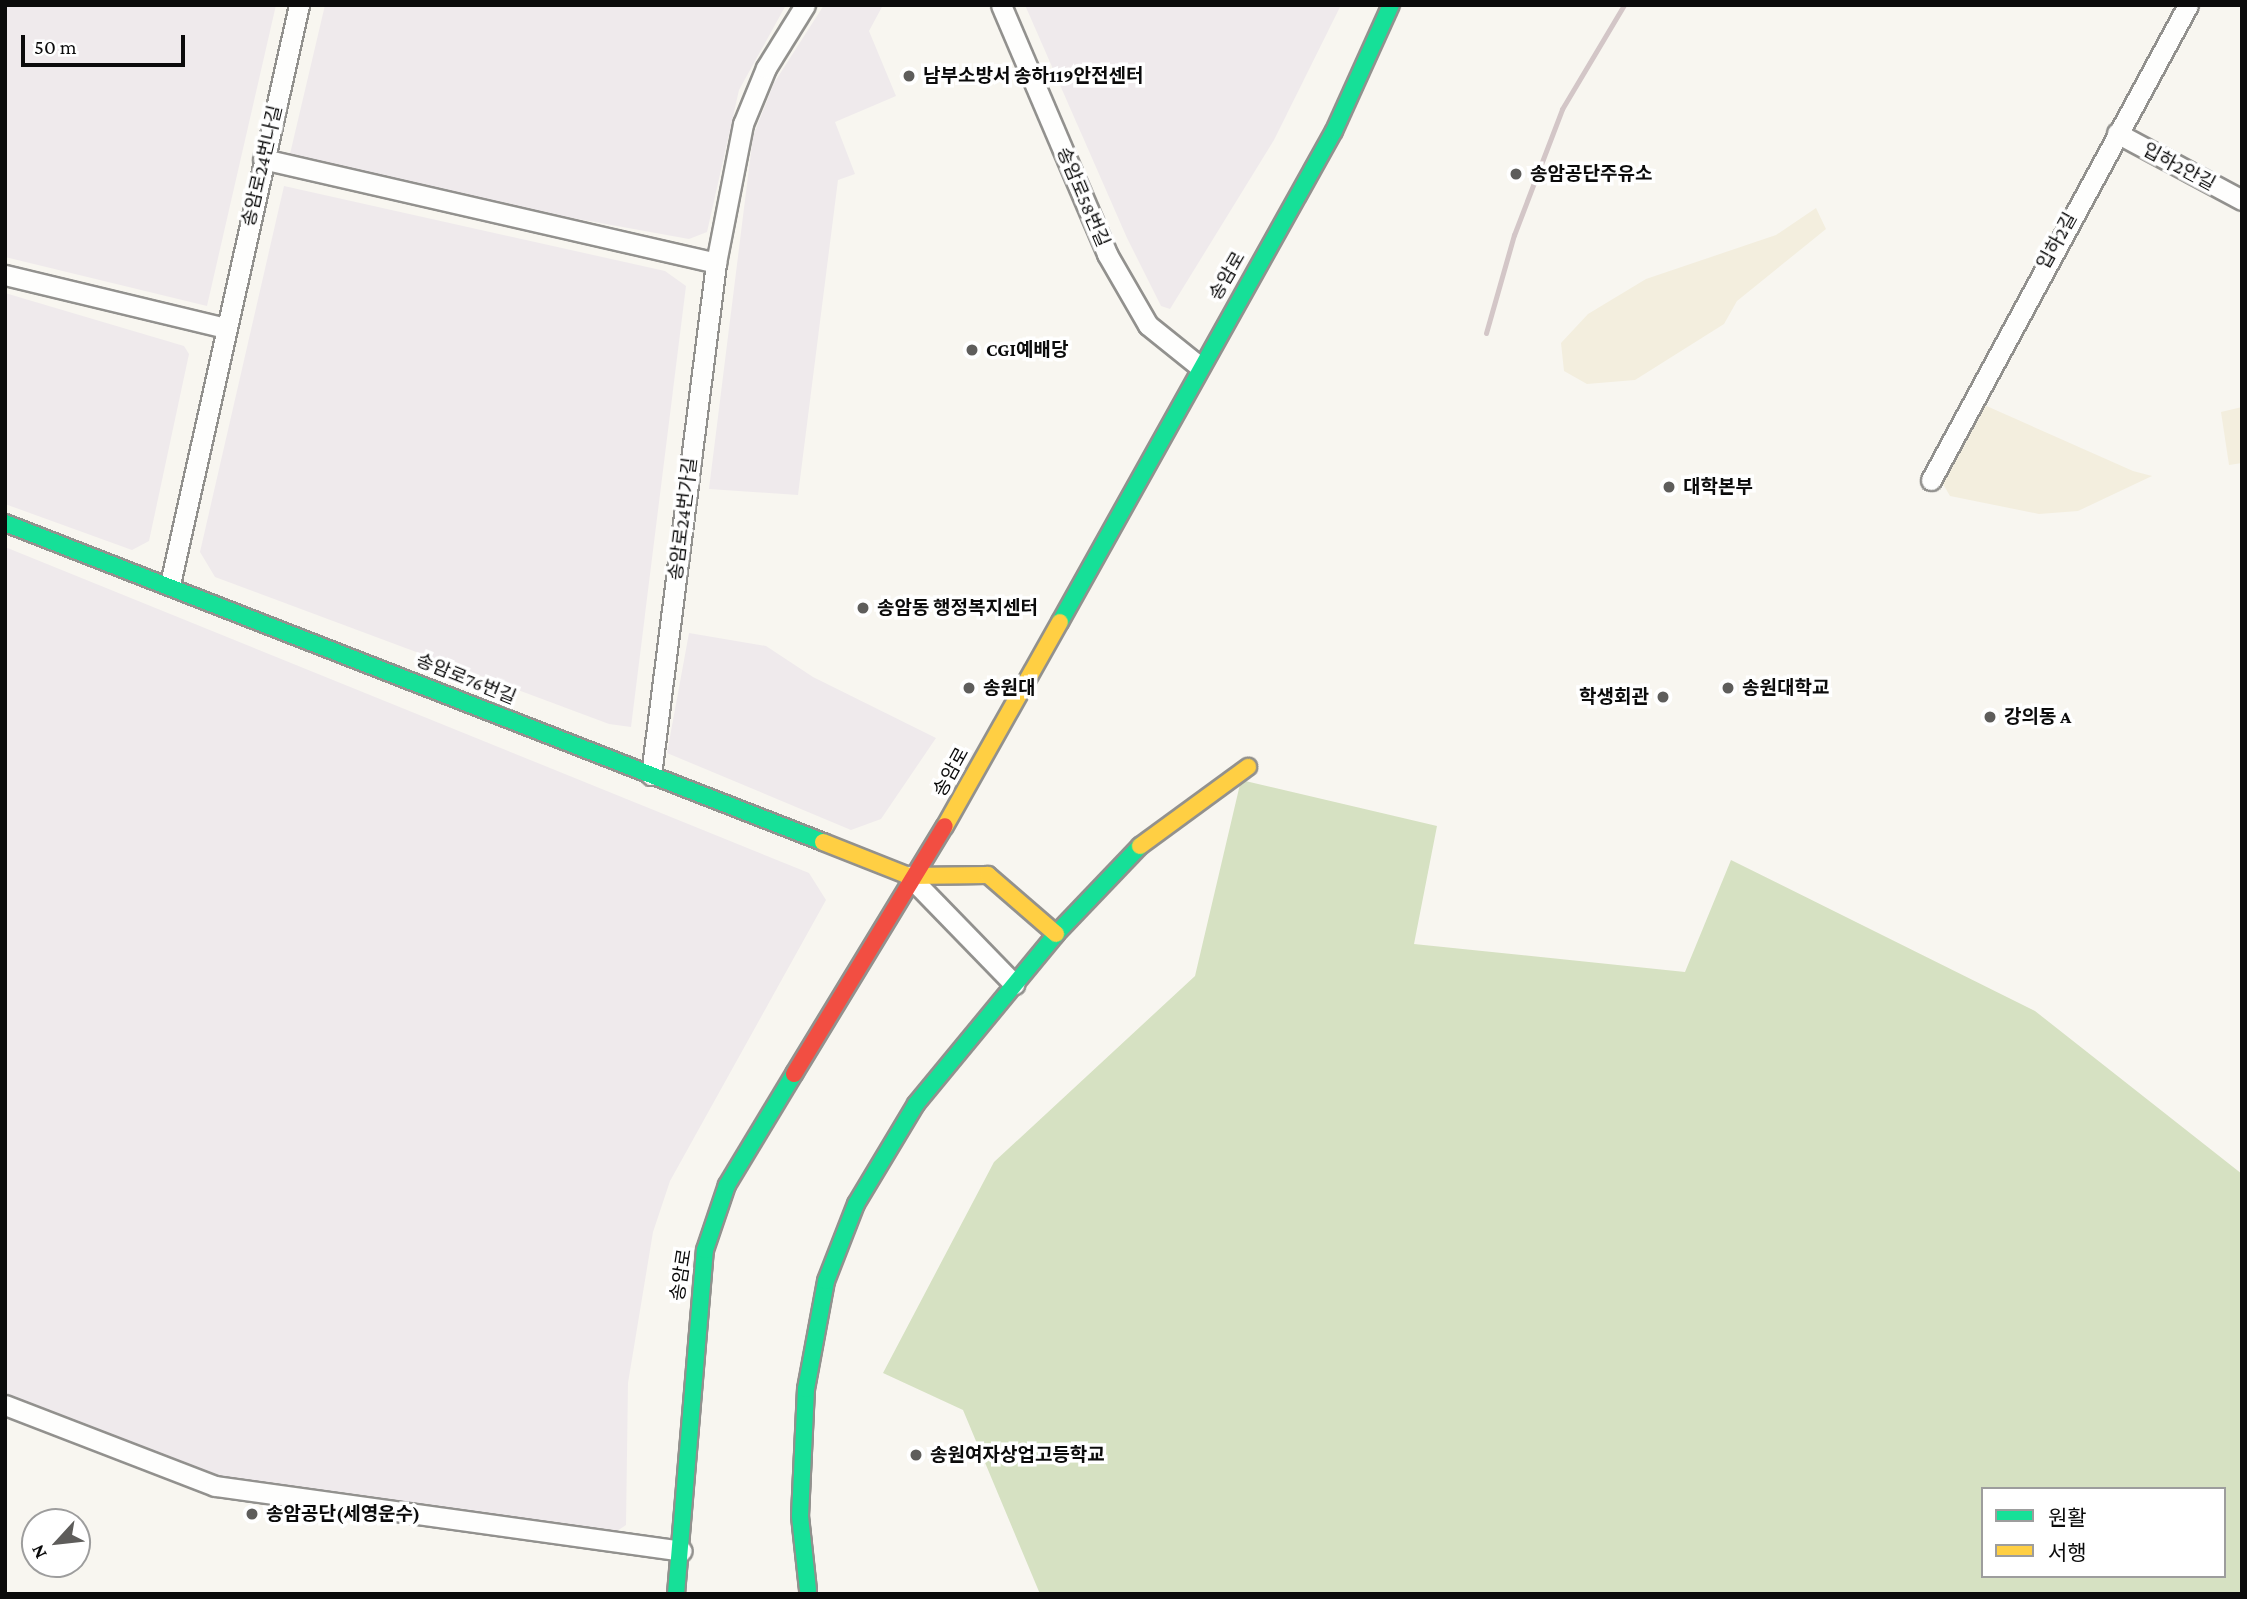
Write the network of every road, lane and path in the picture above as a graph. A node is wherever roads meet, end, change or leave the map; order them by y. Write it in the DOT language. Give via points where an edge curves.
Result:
graph roads {
  1 [pos="299,5"];
  2 [pos="805,5"];
  3 [pos="1001,5"];
  4 [pos="1391,5"];
  5 [pos="2188,5"];
  6 [pos="2117,133"];
  7 [pos="263,159"];
  8 [pos="2242,200"];
  9 [pos="716,263"];
  10 [pos="5,275"];
  11 [pos="226,328"];
  12 [pos="1199,366"];
  13 [pos="1931,480"];
  14 [pos="5,523"];
  15 [pos="170,584"];
  16 [pos="1248,766"];
  17 [pos="651,775"];
  18 [pos="909,876"];
  19 [pos="1056,934"];
  20 [pos="1014,984"];
  21 [pos="5,1405"];
  22 [pos="681,1551"];
  23 [pos="808,1590"];
  24 [pos="676,1594"];
  1 -- 7 [label="street, 송암로24번나길"];
  2 -- 9 [label="street, 송암로24번가길" via="752,96"];
  3 -- 12 [label="street, 송암로58번길" via="1107,254 1148,326"];
  4 -- 12 [label="street, 송암로" via="1334,131"];
  5 -- 6 [label="street, 입하2길"];
  6 -- 8 [label="street, 입하2안길"];
  6 -- 13 [label="street, 입하2길"];
  7 -- 9 [label="street"];
  7 -- 11 [label="street, 송암로24번나길"];
  9 -- 17 [label="street, 송암로24번가길"];
  10 -- 11 [label="street"];
  11 -- 15 [label="street, 송암로24번나길"];
  12 -- 18 [label="street, 송암로" via="954,811"];
  14 -- 15 [label="street, 송암로76번길"];
  15 -- 17 [label="street, 송암로76번길"];
  16 -- 19 [label="street" via="1127,855"];
  17 -- 18 [label="street, 송암로76번길"];
  18 -- 19 [label="street" via="988,875"];
  18 -- 20 [label="street"];
  18 -- 22 [label="street, 송암로" via="751,1140 705,1250"];
  19 -- 20 [label="street"];
  20 -- 23 [label="street" via="896,1132 856,1205 825,1281 806,1389 800,1516"];
  21 -- 22 [label="street" via="215,1486"];
  22 -- 24 [label="street, 송암로"];
}
